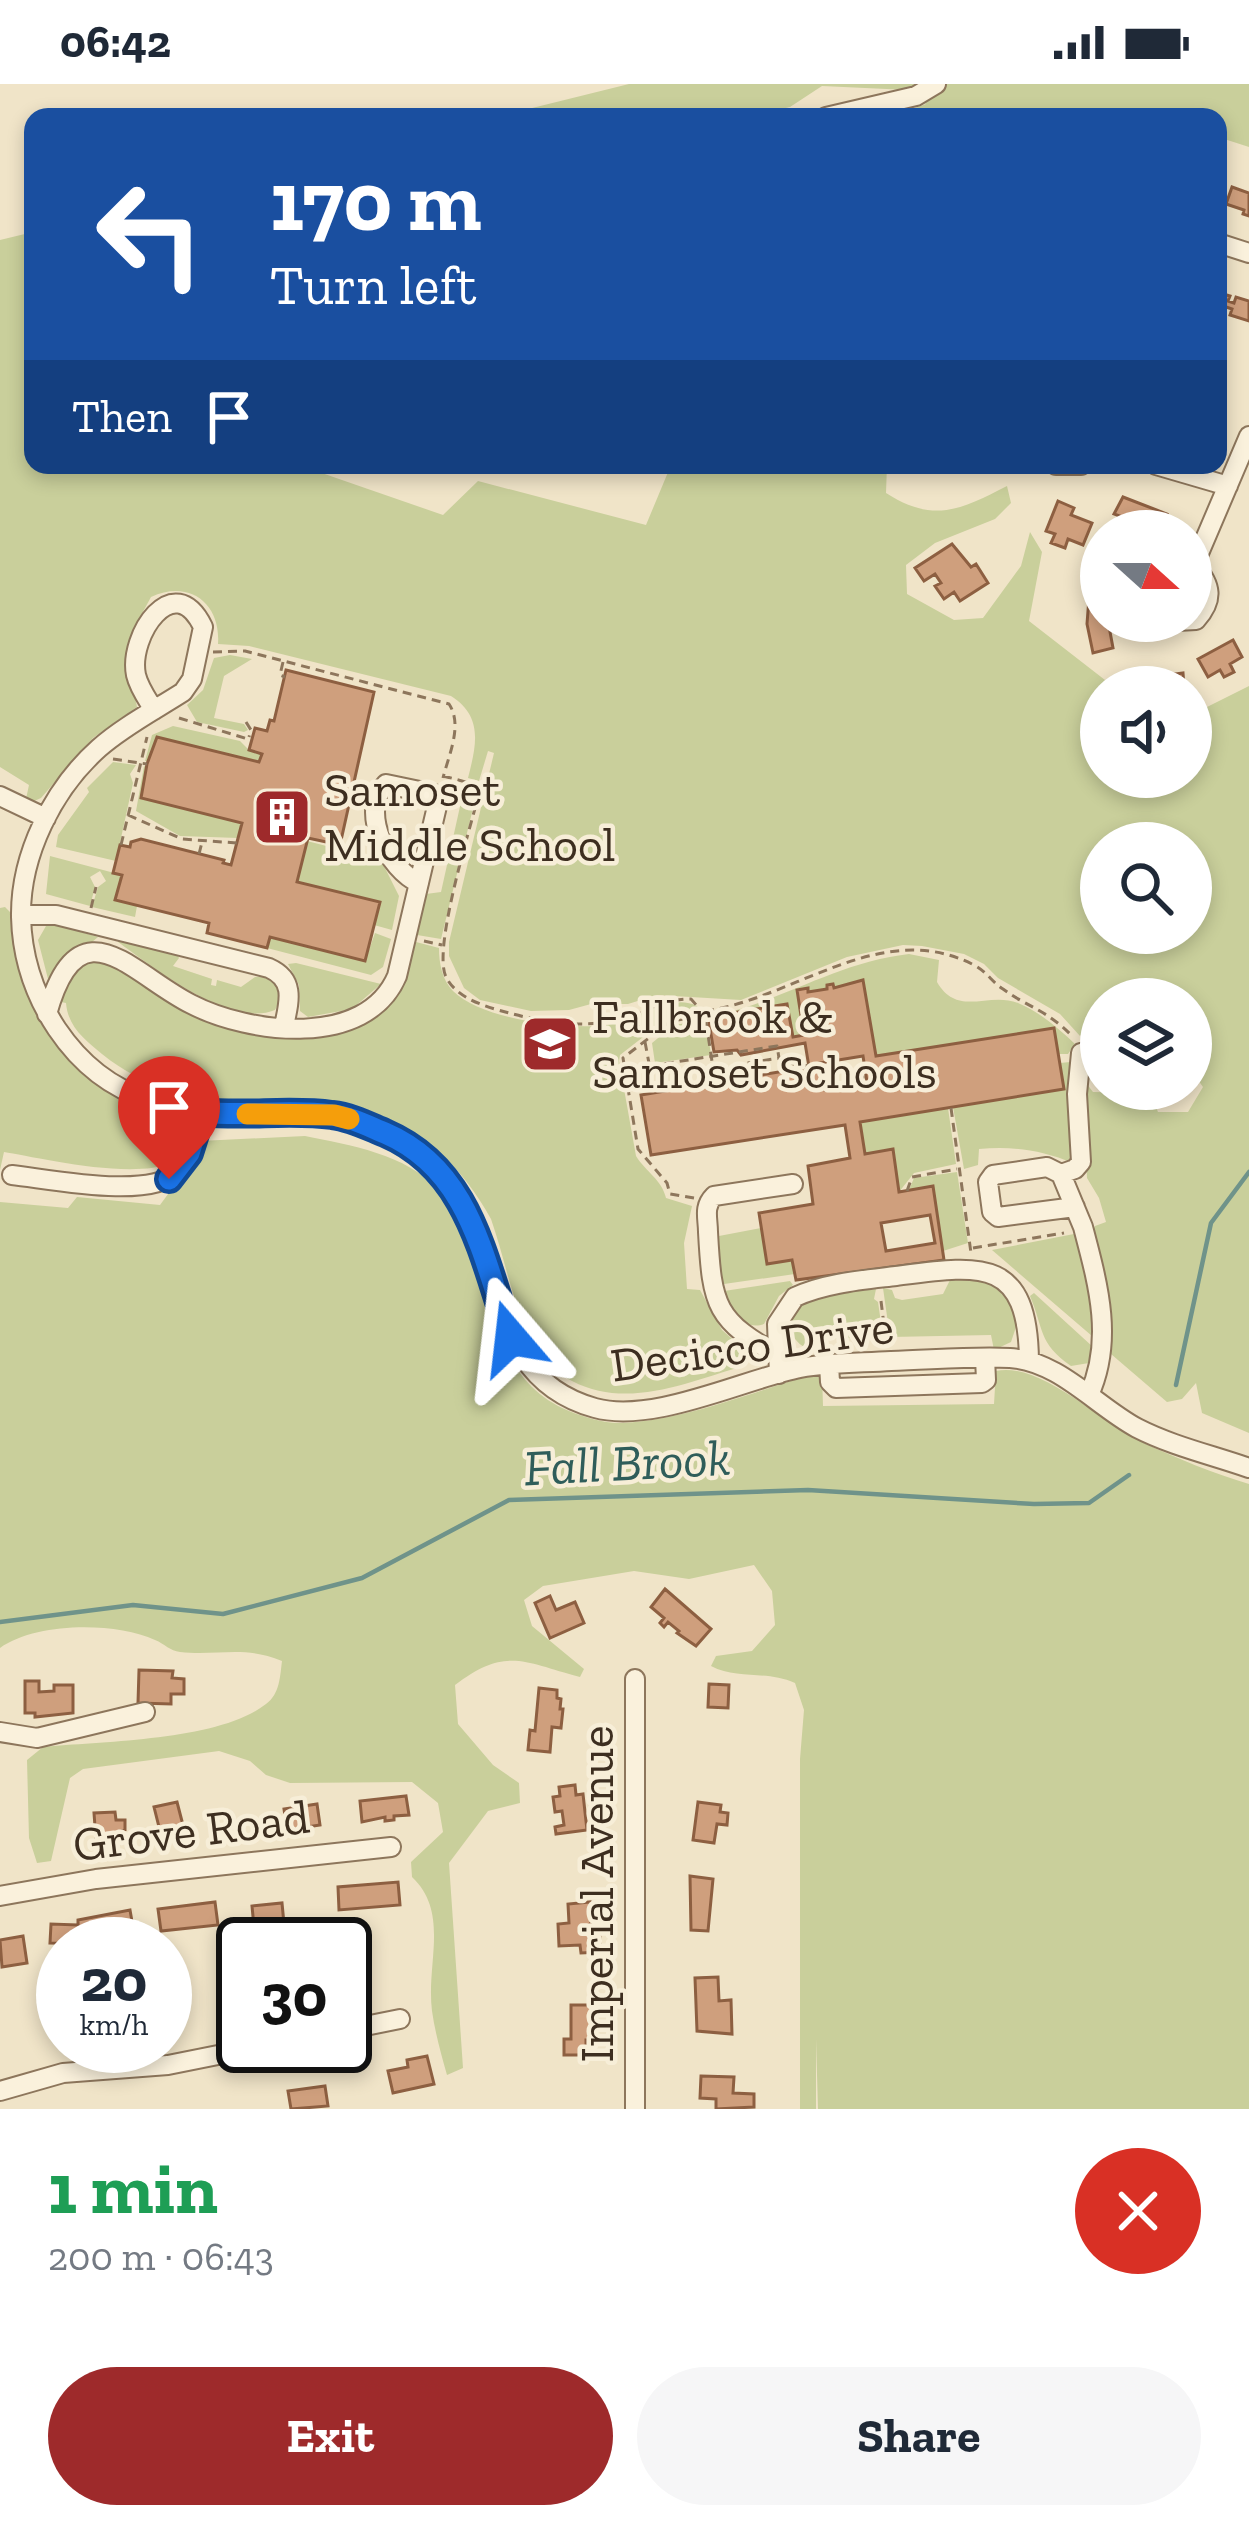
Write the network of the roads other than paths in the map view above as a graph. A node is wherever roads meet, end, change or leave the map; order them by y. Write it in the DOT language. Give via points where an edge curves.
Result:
graph roads {
  1 [pos="937,84"];
  2 [pos="865,108"];
  3 [pos="1249,436"];
  4 [pos="1187,474"];
  5 [pos="1228,486"];
  6 [pos="1212,523"];
  7 [pos="163,712"];
  8 [pos="2,803"];
  9 [pos="46,818"];
  10 [pos="419,883"];
  11 [pos="0,899"];
  12 [pos="21,908"];
  13 [pos="111,928"];
  14 [pos="105,952"];
  15 [pos="47,1014"];
  16 [pos="284,1026"];
  17 [pos="1080,1057"];
  18 [pos="202,1112"];
  19 [pos="1061,1174"];
  20 [pos="12,1175"];
  21 [pos="793,1184"];
  22 [pos="1075,1208"];
  23 [pos="1029,1360"];
  24 [pos="778,1364"];
  25 [pos="1089,1395"];
  26 [pos="1249,1468"];
  27 [pos="635,1679"];
  28 [pos="145,1712"];
  29 [pos="0,1732"];
  30 [pos="391,1847"];
  31 [pos="0,1896"];
  32 [pos="400,2019"];
  33 [pos="372,2025"];
  34 [pos="216,2055"];
  35 [pos="0,2091"];
  36 [pos="635,2109"];
  1 -- 2 [label="street"];
  3 -- 5 [label="street"];
  4 -- 5 [label="street"];
  5 -- 6 [label="street"];
  7 -- 7 [label="street" via="189,686 203,627 179,605 154,613 136,661 137,677"];
  7 -- 9 [label="street" via="89,758"];
  8 -- 9 [label="street"];
  9 -- 12 [label="street"];
  10 -- 10 [label="street" via="438,798 386,784 375,826"];
  10 -- 16 [label="street" via="397,976 380,1003 345,1024"];
  11 -- 12 [label="street"];
  12 -- 13 [label="street"];
  12 -- 15 [label="street, Decicco Drive" via="26,955"];
  13 -- 14 [label="street"];
  13 -- 16 [label="street" via="277,971 290,991"];
  14 -- 15 [label="street" via="68,968"];
  14 -- 16 [label="street" via="191,1005"];
  15 -- 18 [label="street, Decicco Drive" via="69,1046 118,1087"];
  17 -- 19 [label="street" via="1081,1162"];
  18 -- 20 [label="street" via="182,1166 162,1183"];
  18 -- 24 [label="street, Decicco Drive" via="334,1115 417,1152 472,1221 520,1358 574,1400 630,1412"];
  19 -- 22 [label="street"];
  19 -- 22 [label="street" via="1047,1167 993,1175 992,1212"];
  21 -- 24 [label="street" via="709,1200 714,1297"];
  22 -- 25 [label="street" via="1102,1314 1101,1362"];
  23 -- 24 [label="street, Decicco Drive"];
  23 -- 24 [label="street" via="1018,1297 994,1275 966,1267 794,1297 777,1324"];
  23 -- 25 [label="street, Decicco Drive"];
  25 -- 26 [label="street, Decicco Drive" via="1145,1432"];
  27 -- 36 [label="street, Imperial Avenue"];
  28 -- 29 [label="street" via="37,1738"];
  30 -- 31 [label="street, Grove Road"];
  32 -- 33 [label="street"];
  34 -- 35 [label="street" via="63,2073"];
}
